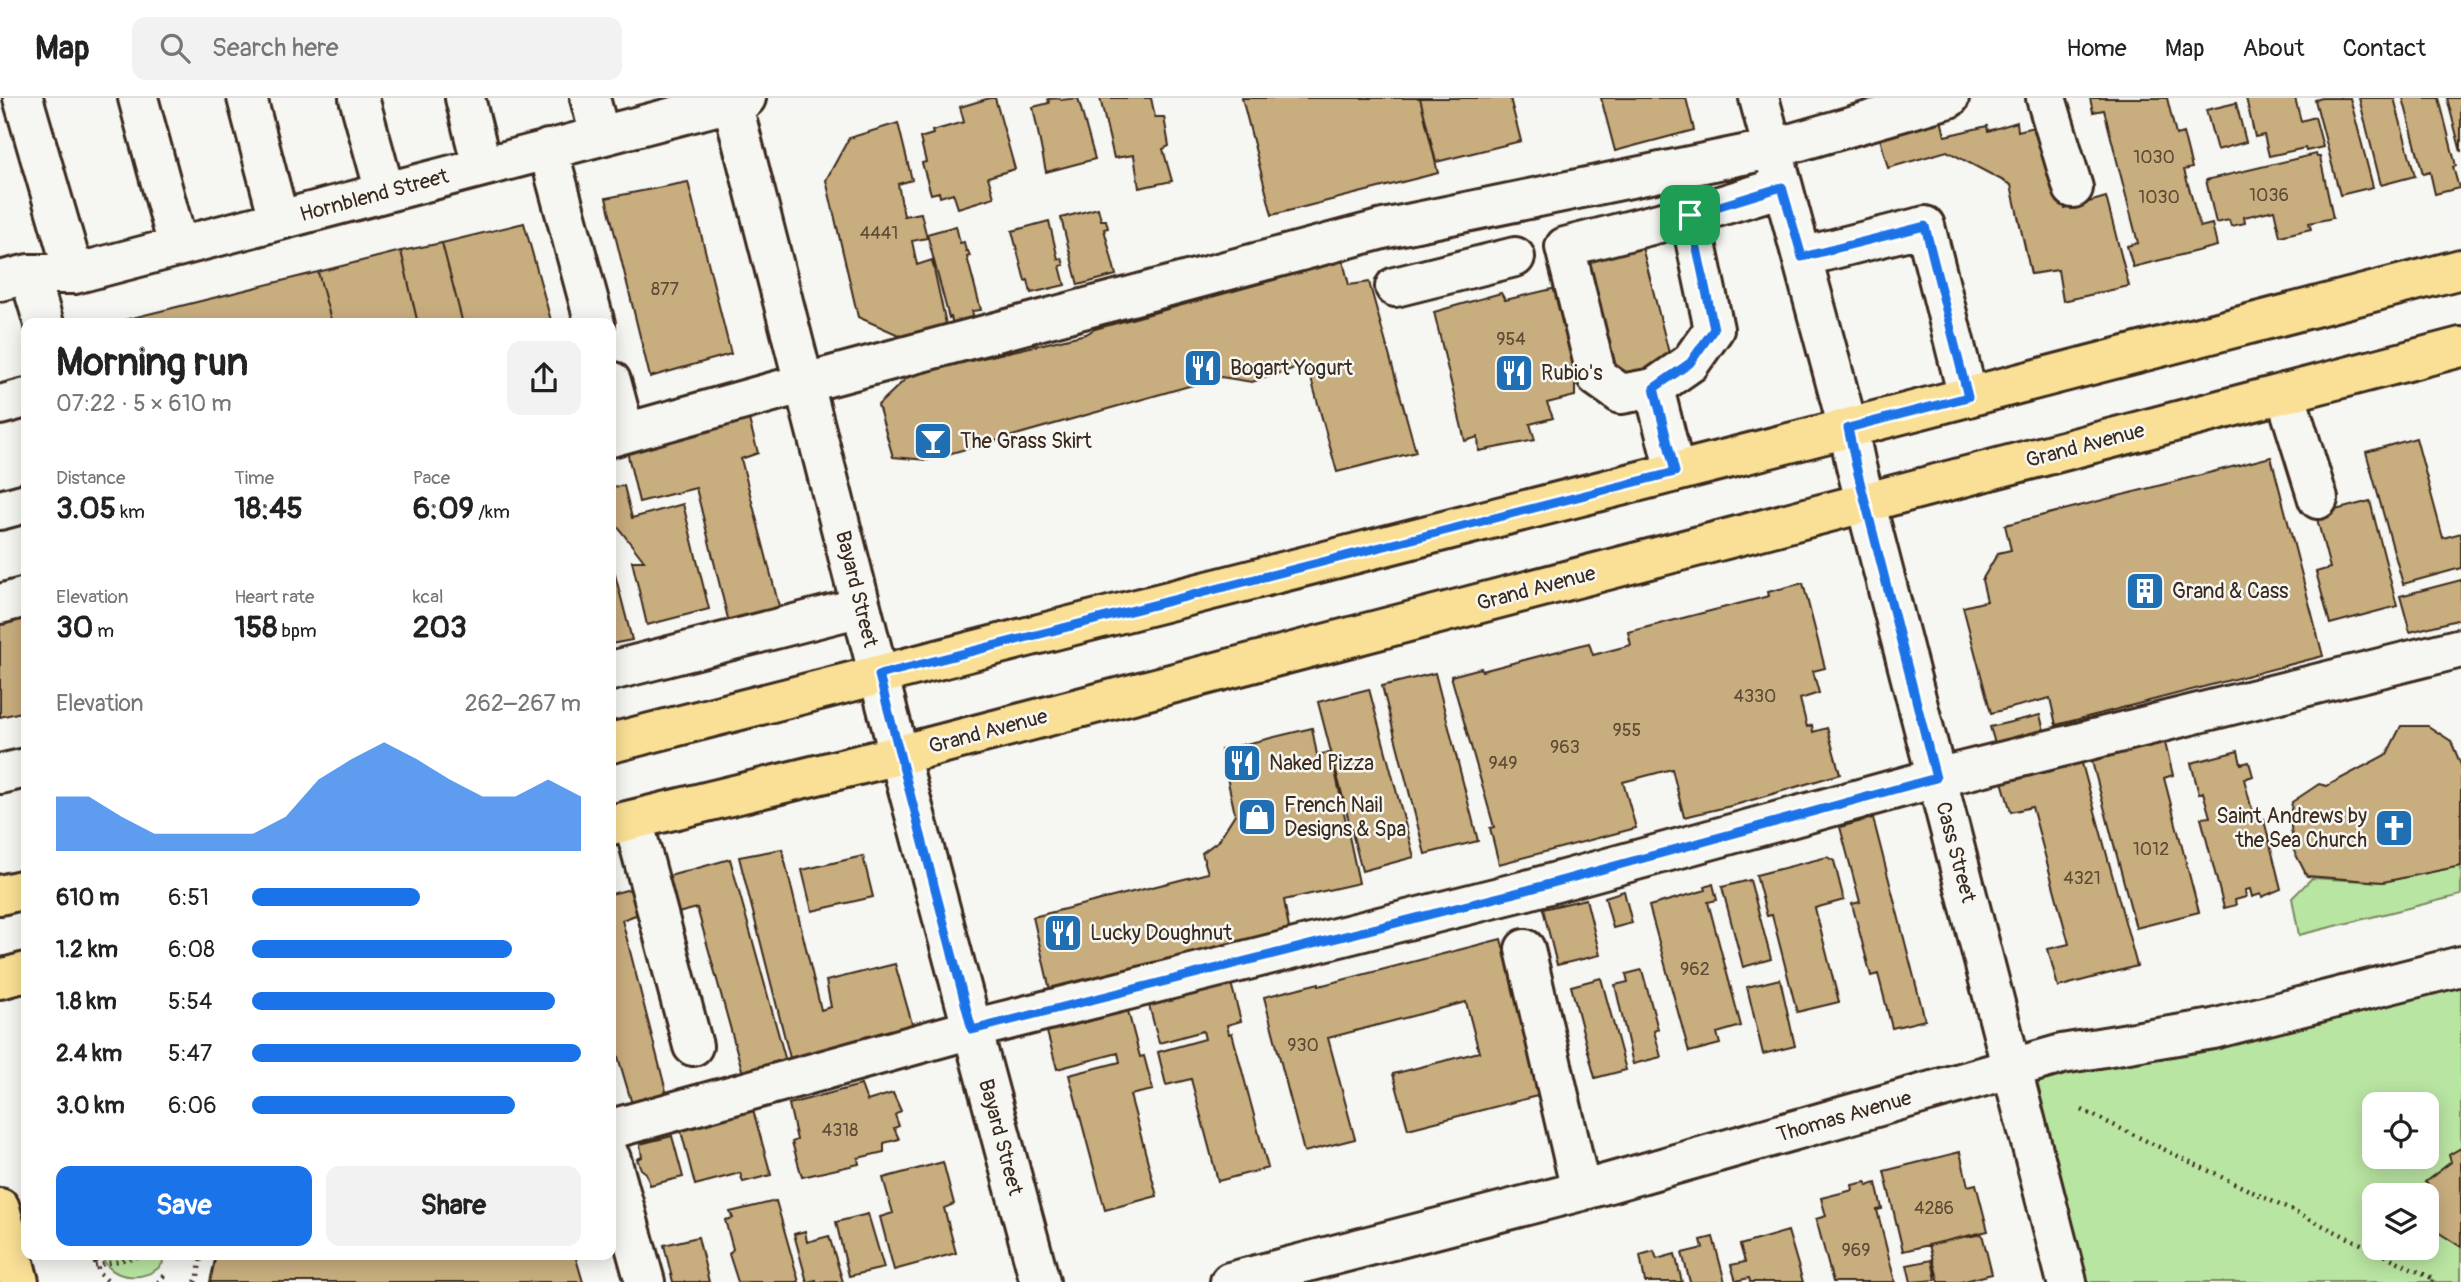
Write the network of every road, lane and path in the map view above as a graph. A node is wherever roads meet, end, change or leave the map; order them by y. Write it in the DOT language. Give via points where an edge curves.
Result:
graph roads {
  1 [pos="23,98"];
  2 [pos="138,98"];
  3 [pos="247,98"];
  4 [pos="359,98"];
  5 [pos="465,98"];
  6 [pos="590,98"];
  7 [pos="1759,98"];
  8 [pos="1949,98"];
  9 [pos="2046,98"];
  10 [pos="737,99"];
  11 [pos="600,136"];
  12 [pos="548,149"];
  13 [pos="1772,149"];
  14 [pos="482,167"];
  15 [pos="1782,187"];
  16 [pos="2073,188"];
  17 [pos="385,192"];
  18 [pos="1690,215"];
  19 [pos="279,220"];
  20 [pos="178,246"];
  21 [pos="1515,257"];
  22 [pos="1802,257"];
  23 [pos="2461,269"];
  24 [pos="74,274"];
  25 [pos="15,277"];
  26 [pos="1395,287"];
  27 [pos="40,318"];
  28 [pos="593,318"];
  29 [pos="2461,347"];
  30 [pos="805,383"];
  31 [pos="1654,388"];
  32 [pos="2284,393"];
  33 [pos="1968,397"];
  34 [pos="21,399"];
  35 [pos="0,405"];
  36 [pos="1848,428"];
  37 [pos="618,435"];
  38 [pos="1675,472"];
  39 [pos="2318,499"];
  40 [pos="1865,502"];
  41 [pos="21,504"];
  42 [pos="0,510"];
  43 [pos="861,607"];
  44 [pos="2461,648"];
  45 [pos="616,670"];
  46 [pos="879,675"];
  47 [pos="616,742"];
  48 [pos="899,755"];
  49 [pos="21,769"];
  50 [pos="0,774"];
  51 [pos="1936,778"];
  52 [pos="622,822"];
  53 [pos="21,890"];
  54 [pos="0,895"];
  55 [pos="1525,949"];
  56 [pos="2461,967"];
  57 [pos="21,973"];
  58 [pos="0,979"];
  59 [pos="972,1030"];
  60 [pos="693,1046"];
  61 [pos="2012,1067"];
  62 [pos="2082,1110"];
  63 [pos="616,1128"];
  64 [pos="616,1177"];
  65 [pos="1581,1191"];
  66 [pos="0,1208"];
  67 [pos="93,1260"];
  68 [pos="123,1260"];
  69 [pos="200,1260"];
  70 [pos="95,1266"];
  71 [pos="167,1273"];
  72 [pos="14,1281"];
  73 [pos="109,1282"];
  74 [pos="158,1282"];
  75 [pos="195,1282"];
  76 [pos="645,1282"];
  77 [pos="1040,1282"];
  78 [pos="1230,1282"];
  79 [pos="2067,1282"];
  80 [pos="2432,1282"];
  1 -- 24 [label="street"];
  2 -- 20 [label="street"];
  3 -- 19 [label="street"];
  4 -- 17 [label="street"];
  5 -- 14 [label="street"];
  6 -- 11 [label="street"];
  7 -- 13 [label="street, Cass Street"];
  8 -- 13 [label="street"];
  9 -- 16 [label="street"];
  10 -- 11 [label="street, Hornblend Street"];
  10 -- 30 [label="street, Bayard Street"];
  11 -- 12 [label="street, Hornblend Street"];
  12 -- 14 [label="street, Hornblend Street"];
  12 -- 28 [label="street"];
  13 -- 15 [label="street, Cass Street"];
  13 -- 30 [label="street" via="1383,229"];
  14 -- 17 [label="street, Hornblend Street"];
  15 -- 18 [label="street"];
  15 -- 22 [label="street, Cass Street"];
  17 -- 19 [label="street, Hornblend Street"];
  18 -- 31 [label="street" via="1714,329 1690,363"];
  18 -- 31 [label="street" via="1565,247 1597,377 1621,394"];
  19 -- 20 [label="street, Hornblend Street"];
  20 -- 24 [label="street, Hornblend Street"];
  21 -- 26 [label="street"];
  22 -- 33 [label="street" via="1925,226"];
  22 -- 36 [label="street, Cass Street"];
  23 -- 33 [label="main road"];
  24 -- 25 [label="street, Hornblend Street"];
  25 -- 27 [label="street"];
  29 -- 32 [label="main road, Grand Avenue"];
  30 -- 37 [label="street"];
  30 -- 43 [label="street, Bayard Street"];
  31 -- 38 [label="street"];
  32 -- 39 [label="street"];
  32 -- 40 [label="main road, Grand Avenue"];
  33 -- 36 [label="main road"];
  34 -- 35 [label="street"];
  36 -- 38 [label="main road"];
  36 -- 40 [label="street, Cass Street"];
  38 -- 46 [label="main road"];
  40 -- 48 [label="main road, Grand Avenue"];
  40 -- 51 [label="street, Cass Street"];
  41 -- 42 [label="street"];
  43 -- 45 [label="street"];
  43 -- 46 [label="street, Bayard Street"];
  44 -- 51 [label="street"];
  46 -- 47 [label="main road"];
  46 -- 48 [label="street, Bayard Street"];
  48 -- 52 [label="main road, Grand Avenue"];
  48 -- 59 [label="street, Bayard Street"];
  49 -- 50 [label="street"];
  51 -- 59 [label="street" via="1527,890"];
  51 -- 61 [label="street, Cass Street"];
  52 -- 60 [label="street"];
  53 -- 54 [label="main road"];
  55 -- 65 [label="street"];
  56 -- 61 [label="street, Thomas Avenue" via="2213,1030 2062,1054"];
  57 -- 58 [label="main road"];
  59 -- 63 [label="street"];
  59 -- 77 [label="street, Bayard Street"];
  61 -- 65 [label="street, Thomas Avenue"];
  61 -- 79 [label="street, Cass Street"];
  62 -- 80 [label="path" via="2434,1279"];
  64 -- 76 [label="street"];
  65 -- 78 [label="street, Thomas Avenue"];
  66 -- 72 [label="main road"];
  67 -- 70 [label="path"];
  68 -- 70 [label="path"];
  69 -- 75 [label="path"];
  70 -- 73 [label="path"];
  71 -- 74 [label="path"];
}
